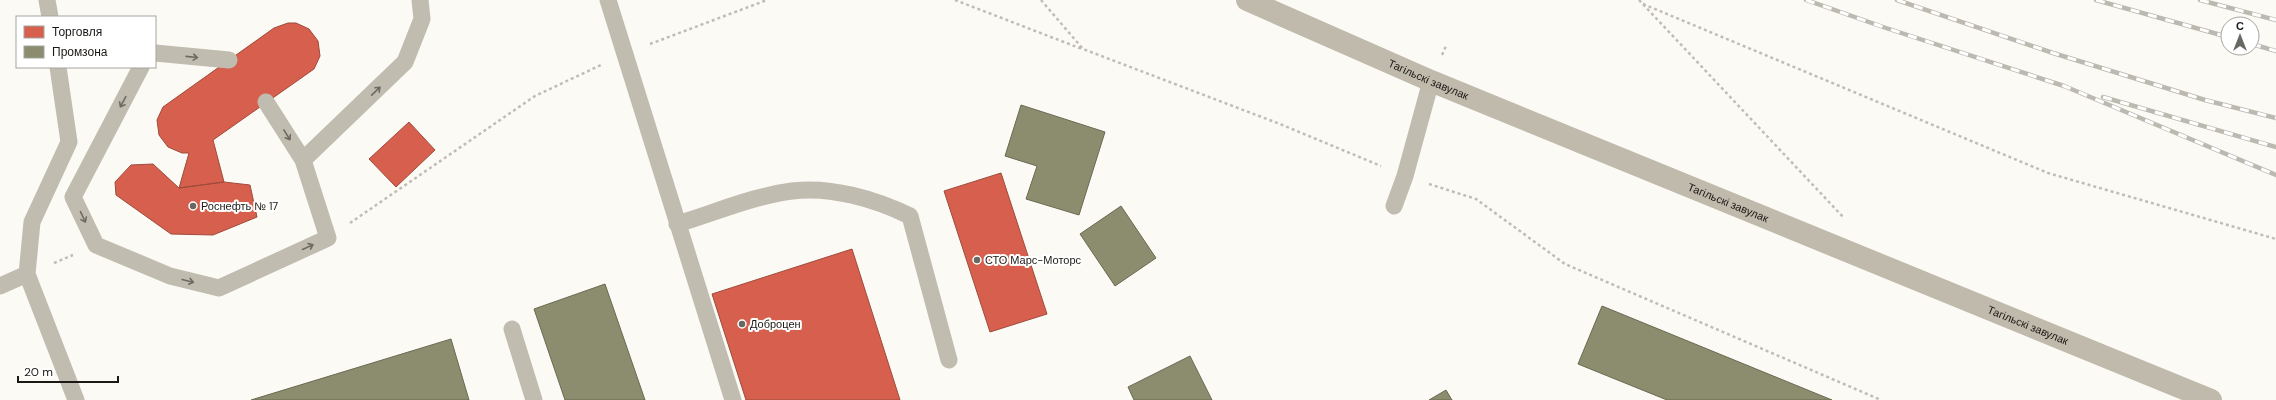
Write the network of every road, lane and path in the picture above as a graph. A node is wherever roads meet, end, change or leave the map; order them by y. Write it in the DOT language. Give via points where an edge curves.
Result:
graph roads {
  1 [pos="46,0"];
  2 [pos="420,0"];
  3 [pos="608,0"];
  4 [pos="767,0"];
  5 [pos="955,0"];
  6 [pos="1041,0"];
  7 [pos="1247,0"];
  8 [pos="1639,0"];
  9 [pos="1643,4"];
  10 [pos="50,16"];
  11 [pos="1083,49"];
  12 [pos="156,53"];
  13 [pos="626,53"];
  14 [pos="229,60"];
  15 [pos="58,68"];
  16 [pos="140,68"];
  17 [pos="1431,81"];
  18 [pos="266,102"];
  19 [pos="303,160"];
  20 [pos="1405,176"];
  21 [pos="1394,206"];
  22 [pos="1844,218"];
  23 [pos="677,224"];
  24 [pos="328,238"];
  25 [pos="2276,239"];
  26 [pos="96,245"];
  27 [pos="27,274"];
  28 [pos="0,286"];
  29 [pos="512,330"];
  30 [pos="949,360"];
  31 [pos="76,400"];
  32 [pos="534,400"];
  33 [pos="733,400"];
  34 [pos="1881,400"];
  35 [pos="2210,400"];
  1 -- 10 [label="lane"];
  19 -- 2 [label="lane, one-way" via="405,62 422,20"];
  3 -- 13 [label="lane"];
  4 -- 13 [label="path"];
  5 -- 11 [label="path"];
  6 -- 11 [label="path"];
  7 -- 17 [label="main road, Тагільскі завулак"];
  8 -- 9 [label="path"];
  9 -- 22 [label="path"];
  9 -- 25 [label="path" via="2048,172"];
  11 -- 20 [label="path" via="1280,124"];
  12 -- 14 [label="lane, one-way"];
  13 -- 23 [label="lane"];
  13 -- 24 [label="path" via="535,96"];
  15 -- 27 [label="lane" via="69,142 32,222"];
  16 -- 26 [label="lane, one-way" via="73,197"];
  17 -- 20 [label="lane"];
  17 -- 35 [label="main road, Тагільскі завулак"];
  18 -- 19 [label="lane, one-way"];
  19 -- 24 [label="lane"];
  20 -- 21 [label="lane"];
  20 -- 34 [label="path" via="1476,199 1565,264"];
  23 -- 30 [label="lane" via="792,191 839,193 885,204 904,213 910,216"];
  23 -- 33 [label="lane"];
  26 -- 24 [label="lane, one-way" via="170,276 219,288"];
  26 -- 27 [label="path"];
  27 -- 28 [label="lane"];
  27 -- 31 [label="lane"];
  29 -- 32 [label="lane"];
}
